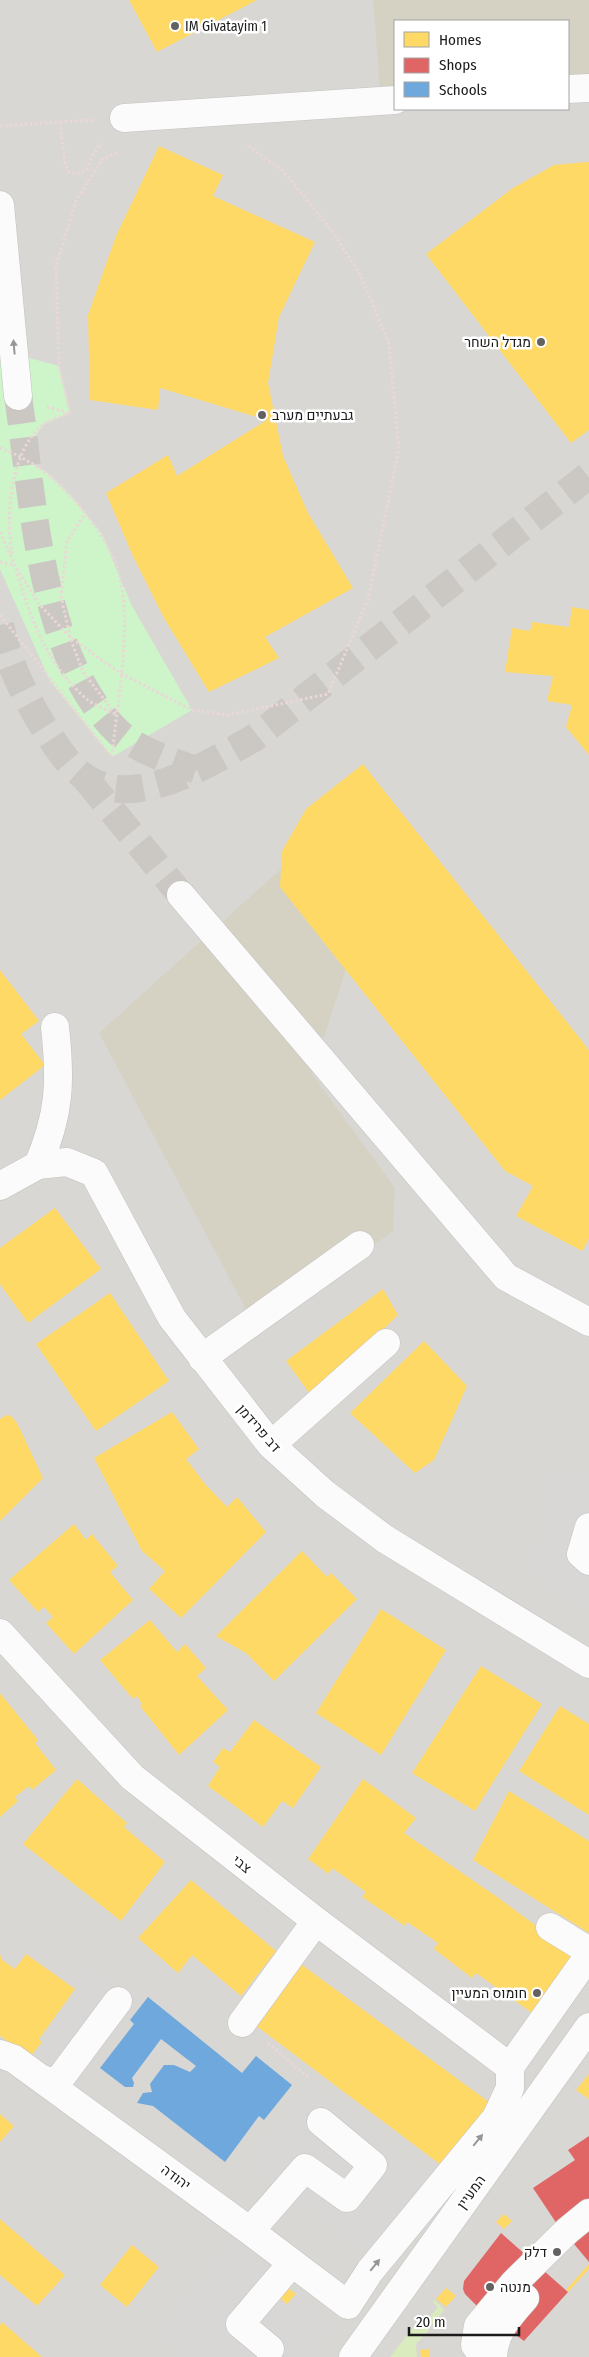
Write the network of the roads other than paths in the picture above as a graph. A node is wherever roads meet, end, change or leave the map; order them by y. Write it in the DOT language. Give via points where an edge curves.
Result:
graph roads {
  1 [pos="589,88"];
  2 [pos="569,89"];
  3 [pos="394,100"];
  4 [pos="124,118"];
  5 [pos="0,205"];
  6 [pos="18,396"];
  7 [pos="181,895"];
  8 [pos="55,1027"];
  9 [pos="38,1164"];
  10 [pos="0,1186"];
  11 [pos="360,1244"];
  12 [pos="589,1322"];
  13 [pos="386,1342"];
  14 [pos="202,1358"];
  15 [pos="271,1445"];
  16 [pos="589,1527"];
  17 [pos="589,1560"];
  18 [pos="0,1633"];
  19 [pos="589,1664"];
  20 [pos="316,1921"];
  21 [pos="550,1927"];
  22 [pos="589,1951"];
  23 [pos="589,1956"];
  24 [pos="118,2001"];
  25 [pos="242,2022"];
  26 [pos="589,2027"];
  27 [pos="0,2054"];
  28 [pos="510,2067"];
  29 [pos="40,2078"];
  30 [pos="321,2122"];
  31 [pos="589,2214"];
  32 [pos="250,2232"];
  33 [pos="589,2232"];
  34 [pos="292,2263"];
  35 [pos="348,2305"];
  36 [pos="270,2349"];
  37 [pos="480,2354"];
  38 [pos="353,2357"];
  1 -- 2 [label="street"];
  3 -- 4 [label="street"];
  6 -- 5 [label="street, one-way"];
  7 -- 12 [label="street" via="506,1277"];
  8 -- 9 [label="street" via="60,1067 58,1094 51,1136"];
  9 -- 10 [label="street, דב פרידמן"];
  9 -- 14 [label="street, דב פרידמן" via="67,1162 94,1173 172,1318"];
  11 -- 14 [label="street"];
  13 -- 15 [label="street"];
  14 -- 15 [label="street, דב פרידמן"];
  15 -- 19 [label="street, דב פרידמן" via="326,1494 385,1539"];
  16 -- 17 [label="street" via="581,1554"];
  18 -- 20 [label="street, צבי" via="132,1778"];
  20 -- 25 [label="street"];
  20 -- 28 [label="street, צבי"];
  21 -- 22 [label="street"];
  23 -- 28 [label="street"];
  24 -- 29 [label="street" via="56,2084"];
  26 -- 38 [label="street, המעיין"];
  27 -- 29 [label="street, יהודה" via="14,2059"];
  35 -- 28 [label="street, המעיין, one-way" via="370,2271 496,2118 510,2088"];
  29 -- 32 [label="street, יהודה"];
  30 -- 32 [label="street" via="373,2166 347,2198 306,2168"];
  31 -- 37 [label="street" via="514,2283 478,2326"];
  32 -- 34 [label="street, יהודה"];
  33 -- 37 [label="street" via="542,2278 505,2321 494,2343"];
  34 -- 35 [label="street, יהודה"];
  34 -- 36 [label="street" via="240,2324"];
}
